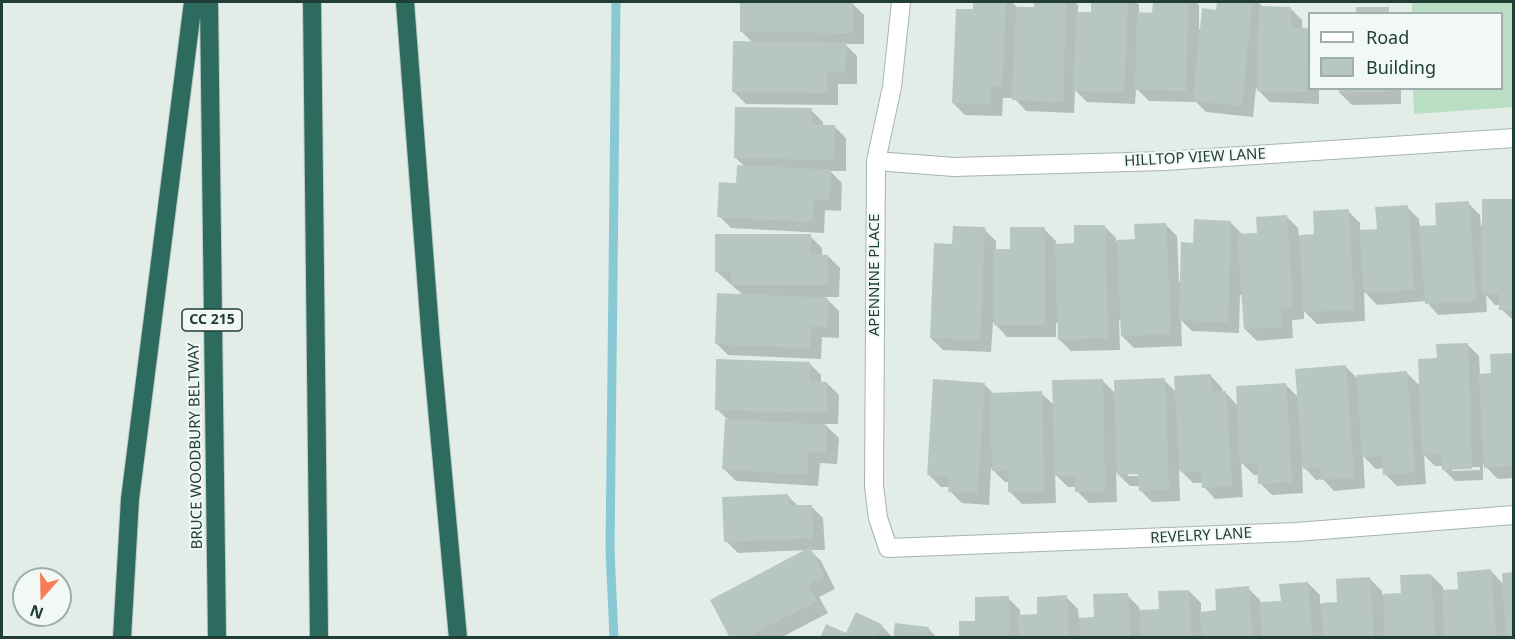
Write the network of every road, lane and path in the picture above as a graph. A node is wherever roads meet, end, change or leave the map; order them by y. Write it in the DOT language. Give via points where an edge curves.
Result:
graph roads {
  1 [pos="193,2"];
  2 [pos="208,2"];
  3 [pos="312,2"];
  4 [pos="405,2"];
  5 [pos="901,2"];
  6 [pos="1514,138"];
  7 [pos="876,161"];
  8 [pos="1514,515"];
  9 [pos="888,548"];
  10 [pos="122,638"];
  11 [pos="218,638"];
  12 [pos="319,638"];
  13 [pos="458,638"];
  1 -- 10 [label="highway" via="130,499"];
  2 -- 11 [label="highway, BRUCE WOODBURY BELTWAY / CC 215"];
  3 -- 12 [label="highway"];
  4 -- 13 [label="highway" via="430,343"];
  5 -- 7 [label="street, APENNINE PLACE" via="892,87"];
  6 -- 7 [label="street, HILLTOP VIEW LANE" via="1164,161 954,167"];
  7 -- 9 [label="street, APENNINE PLACE" via="873,456 878,518"];
  8 -- 9 [label="street, REVELRY LANE" via="1296,532"];
}
